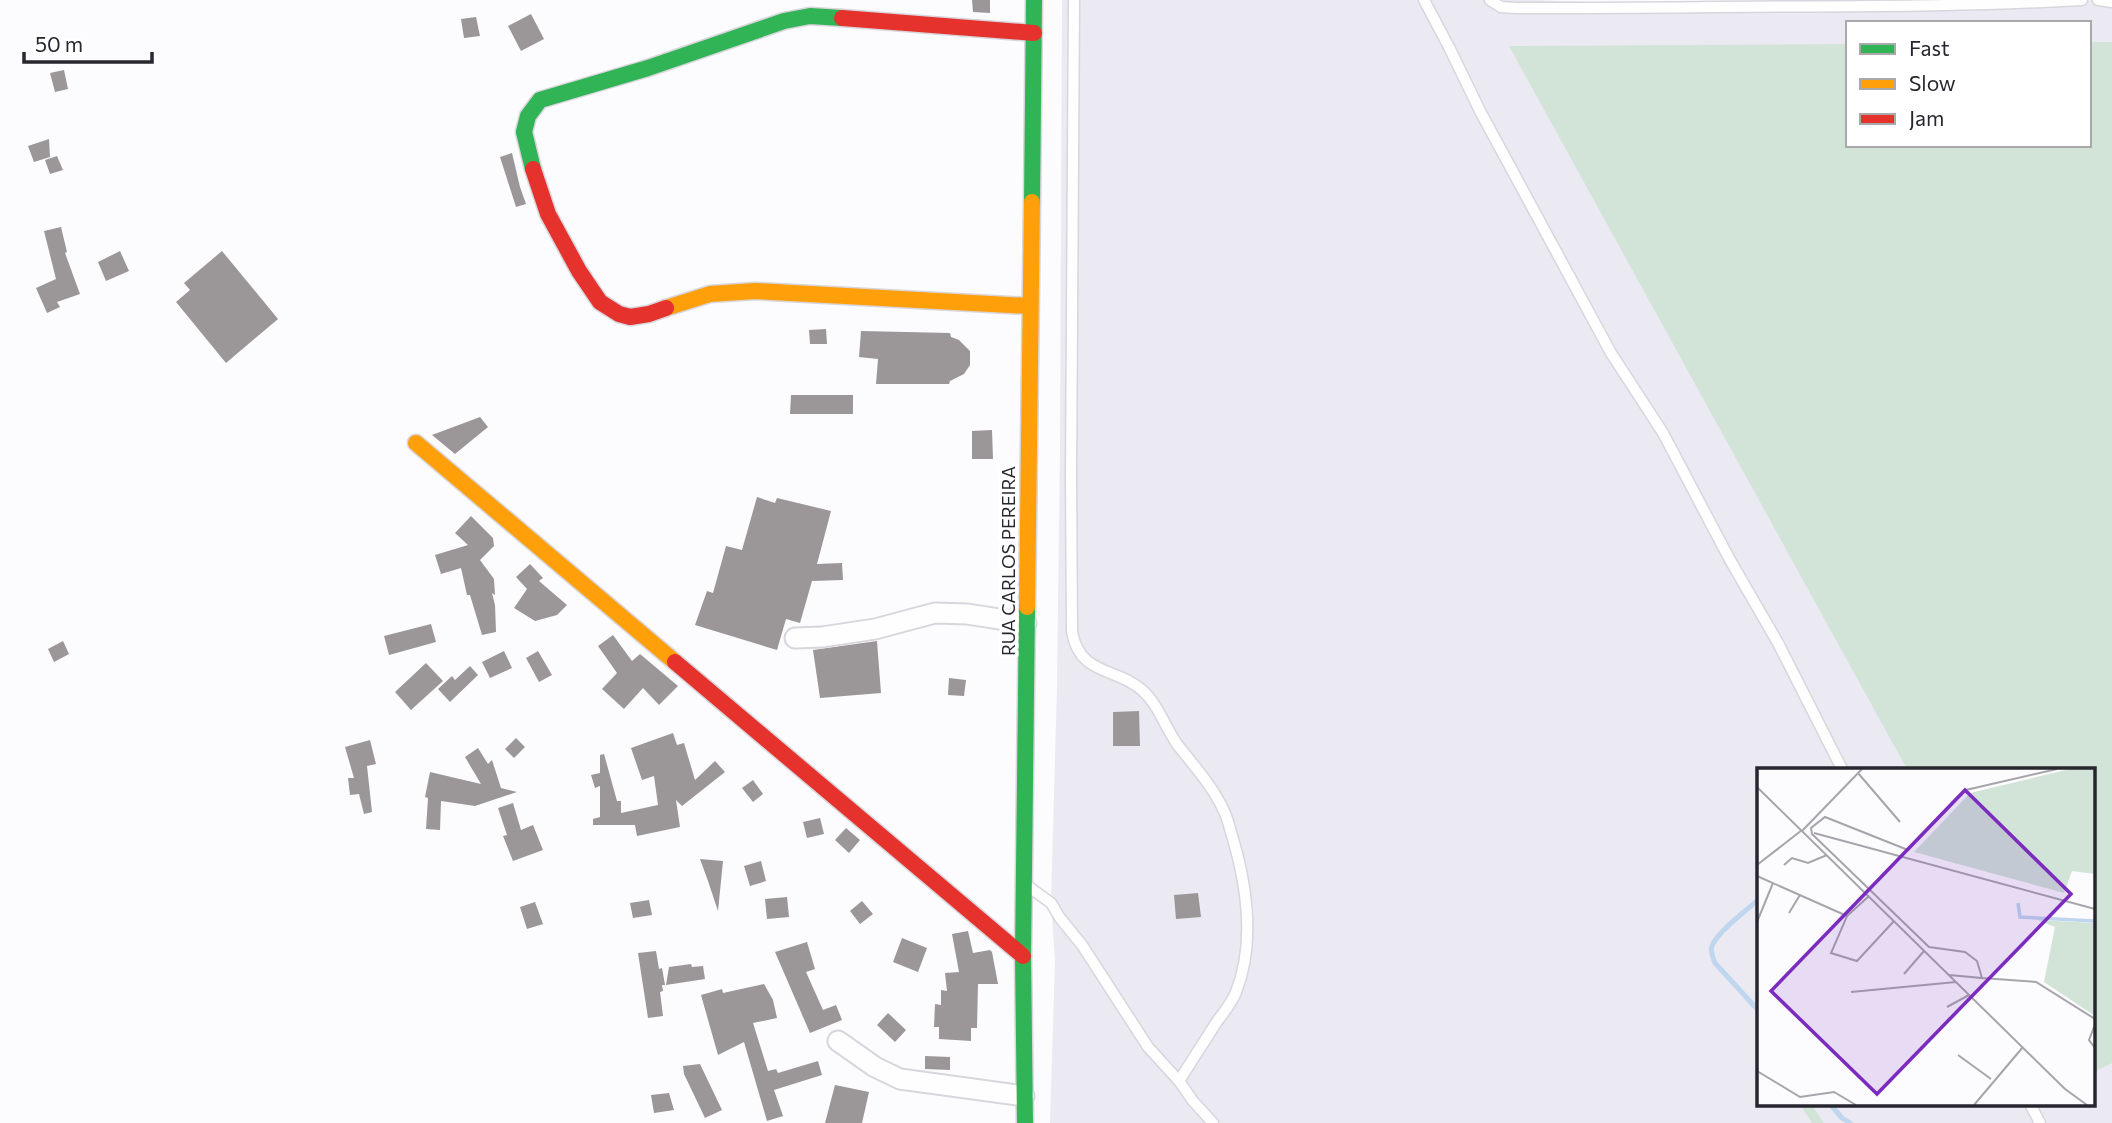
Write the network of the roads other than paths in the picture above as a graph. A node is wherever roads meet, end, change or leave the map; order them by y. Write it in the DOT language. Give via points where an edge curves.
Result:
graph roads {
  1 [pos="1034,0"];
  2 [pos="1074,0"];
  3 [pos="1424,0"];
  4 [pos="1490,0"];
  5 [pos="2081,0"];
  6 [pos="2098,0"];
  7 [pos="2112,2"];
  8 [pos="808,8"];
  9 [pos="1034,33"];
  10 [pos="1029,306"];
  11 [pos="416,443"];
  12 [pos="1026,623"];
  13 [pos="795,638"];
  14 [pos="1841,768"];
  15 [pos="1026,885"];
  16 [pos="1023,956"];
  17 [pos="838,1041"];
  18 [pos="1179,1082"];
  19 [pos="1024,1096"];
  20 [pos="2031,1106"];
  21 [pos="1025,1123"];
  22 [pos="1213,1123"];
  23 [pos="2040,1123"];
  1 -- 9 [label="street, RUA CARLOS PEREIRA"];
  2 -- 18 [label="lane" via="1073,640 1083,657 1142,691 1208,784 1224,810 1245,893 1248,936 1236,994"];
  3 -- 14 [label="lane" via="1611,353 1663,433"];
  4 -- 5 [label="lane" via="1501,7 1557,8 1877,7"];
  6 -- 7 [label="lane"];
  8 -- 9 [label="street"];
  8 -- 10 [label="street" via="784,21 648,68 540,100 528,116 524,132 536,183 590,289 600,302 630,317 726,291"];
  9 -- 10 [label="street, RUA CARLOS PEREIRA"];
  10 -- 12 [label="street, RUA CARLOS PEREIRA"];
  11 -- 16 [label="street"];
  12 -- 13 [label="street" via="935,613 875,629"];
  12 -- 15 [label="street, RUA CARLOS PEREIRA"];
  15 -- 16 [label="street, RUA CARLOS PEREIRA"];
  15 -- 18 [label="lane" via="1051,903 1148,1047"];
  16 -- 19 [label="street, RUA CARLOS PEREIRA"];
  17 -- 19 [label="street" via="900,1079"];
  18 -- 22 [label="lane"];
  19 -- 21 [label="street, RUA CARLOS PEREIRA"];
  20 -- 23 [label="lane"];
}
